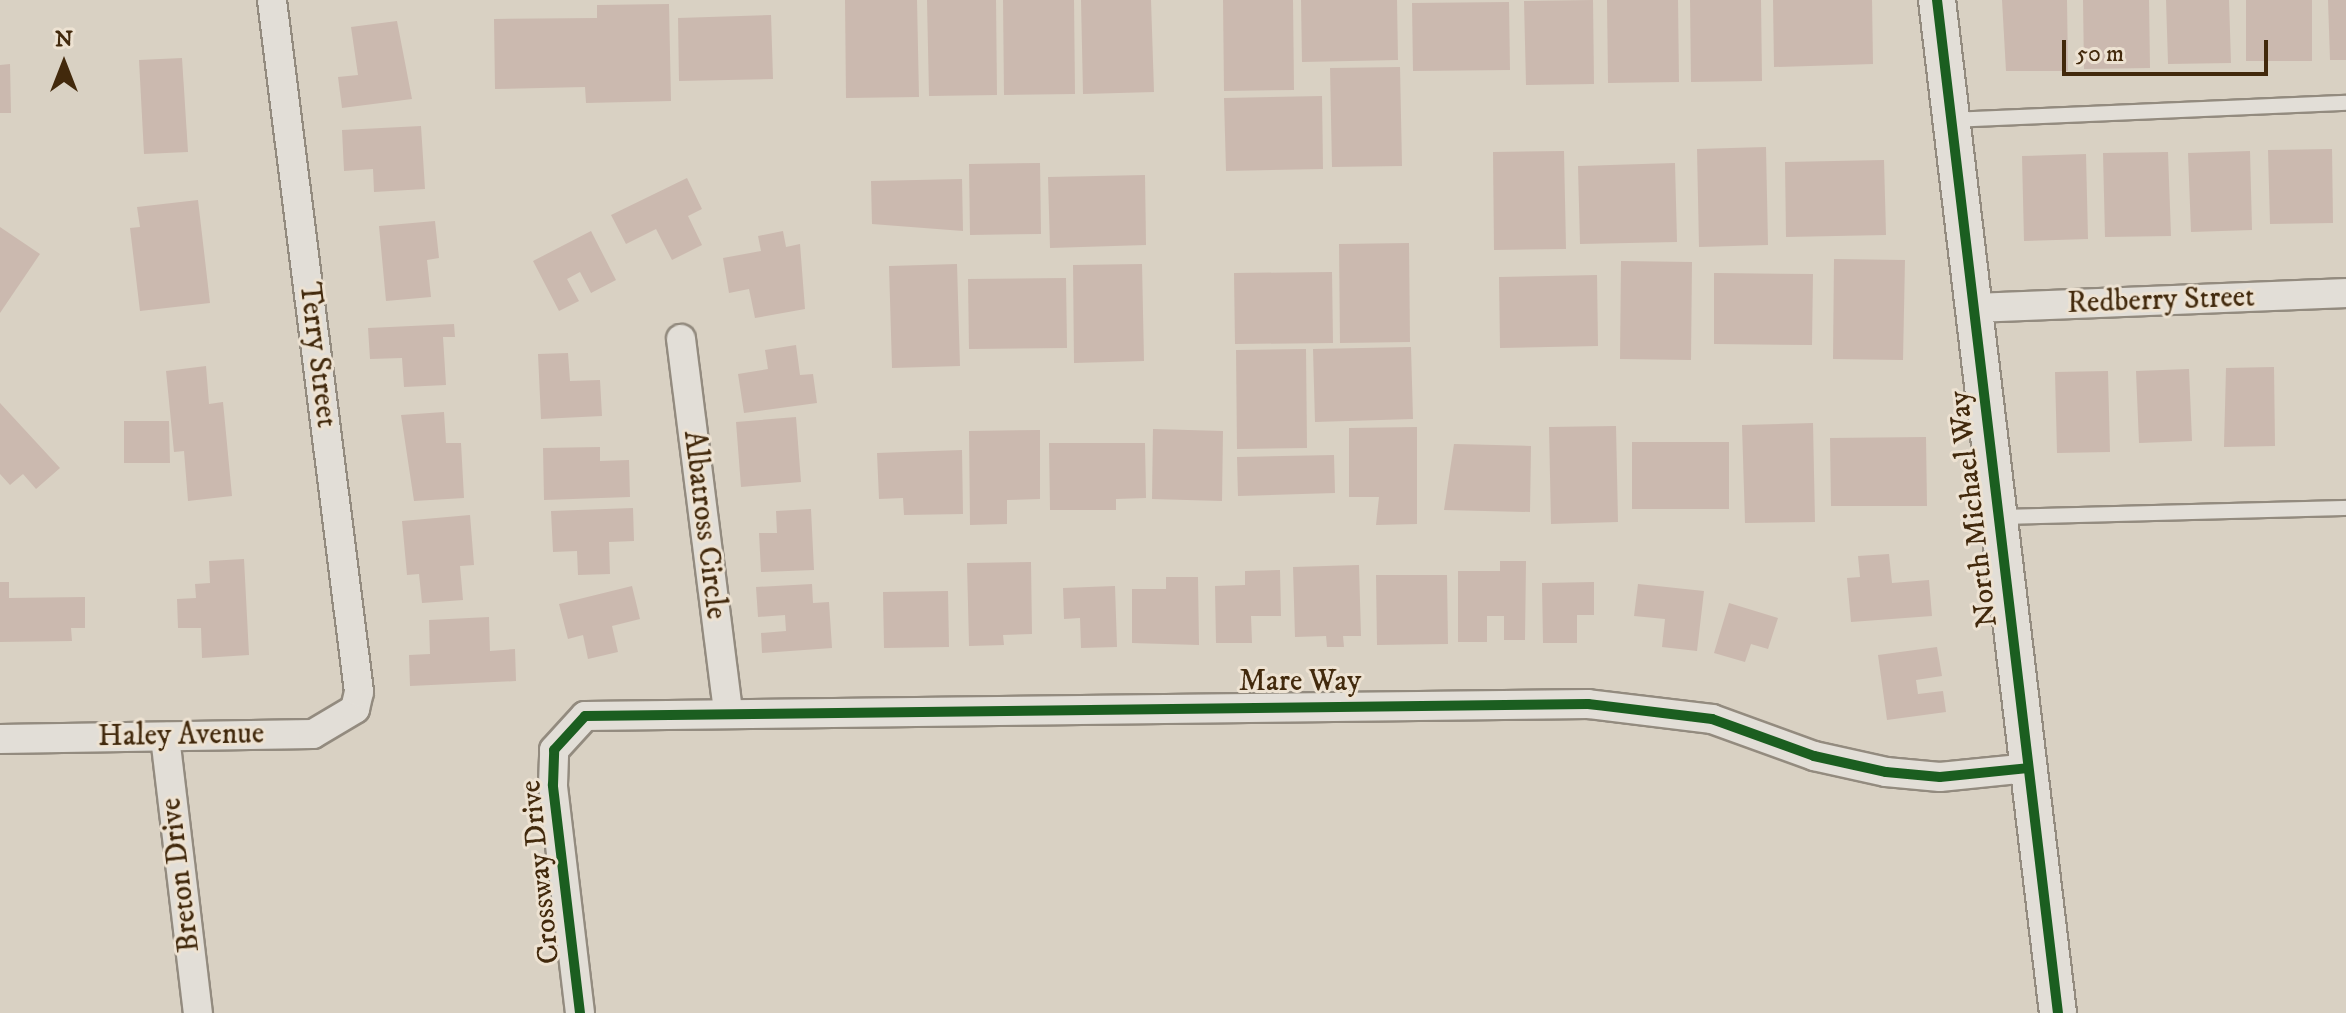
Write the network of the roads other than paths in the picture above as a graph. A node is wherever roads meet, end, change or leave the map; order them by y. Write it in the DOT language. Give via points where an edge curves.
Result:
graph roads {
  1 [pos="272,0"];
  2 [pos="1937,0"];
  3 [pos="2346,103"];
  4 [pos="1952,120"];
  5 [pos="2346,293"];
  6 [pos="1976,308"];
  7 [pos="681,339"];
  8 [pos="2346,508"];
  9 [pos="1999,517"];
  10 [pos="355,709"];
  11 [pos="728,710"];
  12 [pos="568,730"];
  13 [pos="165,737"];
  14 [pos="0,739"];
  15 [pos="2028,768"];
  16 [pos="198,1013"];
  17 [pos="580,1013"];
  18 [pos="2058,1013"];
  1 -- 10 [label="street, Terry Street" via="359,692"];
  2 -- 4 [label="street, North Michael Way"];
  3 -- 4 [label="lane"];
  4 -- 6 [label="street, North Michael Way"];
  5 -- 6 [label="street, Redberry Street"];
  6 -- 9 [label="street, North Michael Way"];
  7 -- 11 [label="street, Albatross Circle"];
  8 -- 9 [label="lane"];
  9 -- 15 [label="street, North Michael Way"];
  10 -- 13 [label="street, Haley Avenue" via="313,734"];
  11 -- 12 [label="street, Mare Way" via="585,716"];
  11 -- 15 [label="street, Mare Way" via="1588,704 1712,719 1814,756 1886,772 1940,777"];
  12 -- 17 [label="street, Crossway Drive" via="554,750 553,785"];
  13 -- 14 [label="street, Haley Avenue"];
  13 -- 16 [label="street, Breton Drive"];
  15 -- 18 [label="street, North Michael Way"];
}
